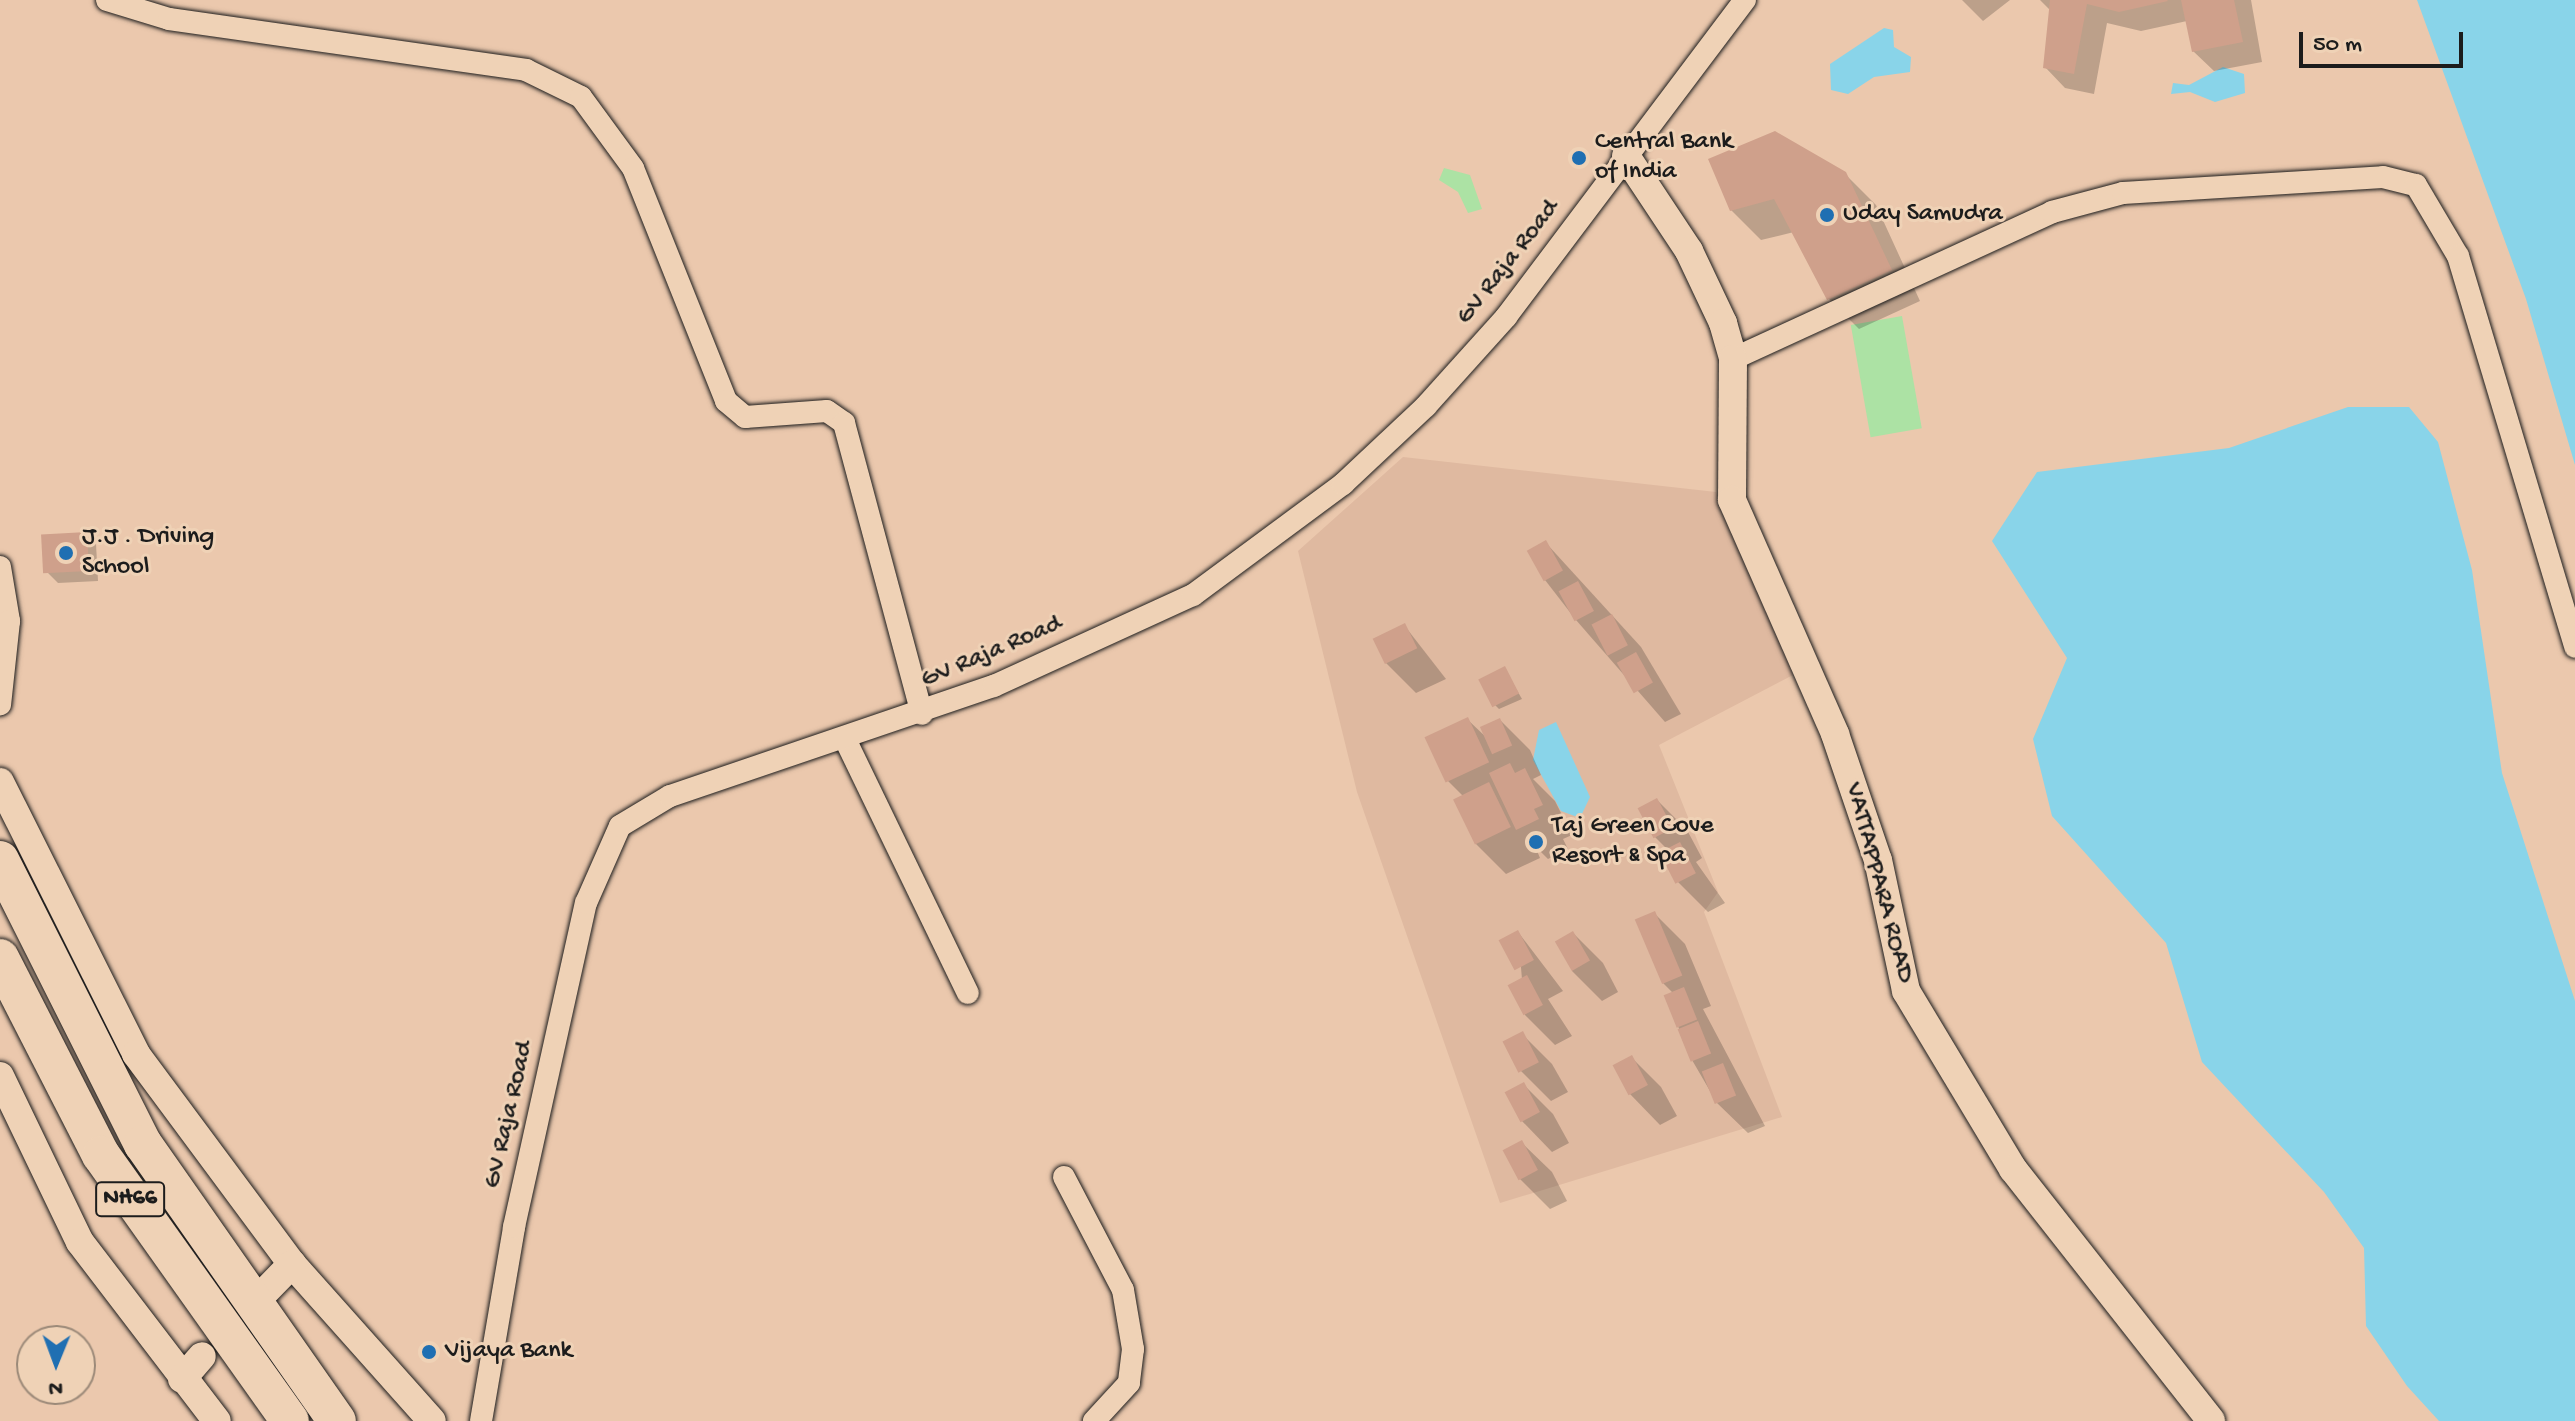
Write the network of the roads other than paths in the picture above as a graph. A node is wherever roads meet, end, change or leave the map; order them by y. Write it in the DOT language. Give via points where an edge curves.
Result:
graph roads {
  1 [pos="107,0"];
  2 [pos="1745,0"];
  3 [pos="1626,156"];
  4 [pos="1733,359"];
  5 [pos="0,567"];
  6 [pos="2575,647"];
  7 [pos="0,705"];
  8 [pos="922,714"];
  9 [pos="845,739"];
  10 [pos="0,782"];
  11 [pos="0,860"];
  12 [pos="0,958"];
  13 [pos="968,993"];
  14 [pos="0,1076"];
  15 [pos="1064,1177"];
  16 [pos="292,1264"];
  17 [pos="258,1299"];
  18 [pos="202,1356"];
  19 [pos="182,1379"];
  20 [pos="217,1421"];
  21 [pos="290,1421"];
  22 [pos="337,1421"];
  23 [pos="432,1421"];
  24 [pos="481,1421"];
  25 [pos="1094,1421"];
  26 [pos="2211,1421"];
  1 -- 8 [label="street" via="169,19 526,70 581,97 633,168 726,401 745,417 827,411 844,423"];
  2 -- 3 [label="street, GV Raja Road"];
  3 -- 4 [label="street, VATTAPPARA ROAD" via="1689,251"];
  3 -- 8 [label="street, GV Raja Road" via="1506,317 1343,484 1193,595"];
  4 -- 6 [label="street" via="2052,212 2123,193 2383,177 2416,185 2458,256"];
  4 -- 26 [label="street, VATTAPPARA ROAD" via="1732,500 1835,734 1878,860 1906,991 2013,1169"];
  5 -- 7 [label="street" via="9,646"];
  8 -- 9 [label="street, GV Raja Road"];
  9 -- 13 [label="street"];
  9 -- 24 [label="street, GV Raja Road" via="670,796 620,826 607,849 586,903 517,1211"];
  10 -- 16 [label="street" via="136,1054"];
  11 -- 22 [label="highway, NH66" via="143,1144"];
  12 -- 21 [label="highway, NH66" via="101,1155"];
  14 -- 19 [label="street" via="80,1242"];
  15 -- 25 [label="street" via="1123,1290 1133,1349 1129,1383"];
  16 -- 17 [label="street"];
  16 -- 23 [label="street"];
  18 -- 19 [label="street"];
  19 -- 20 [label="street"];
}
